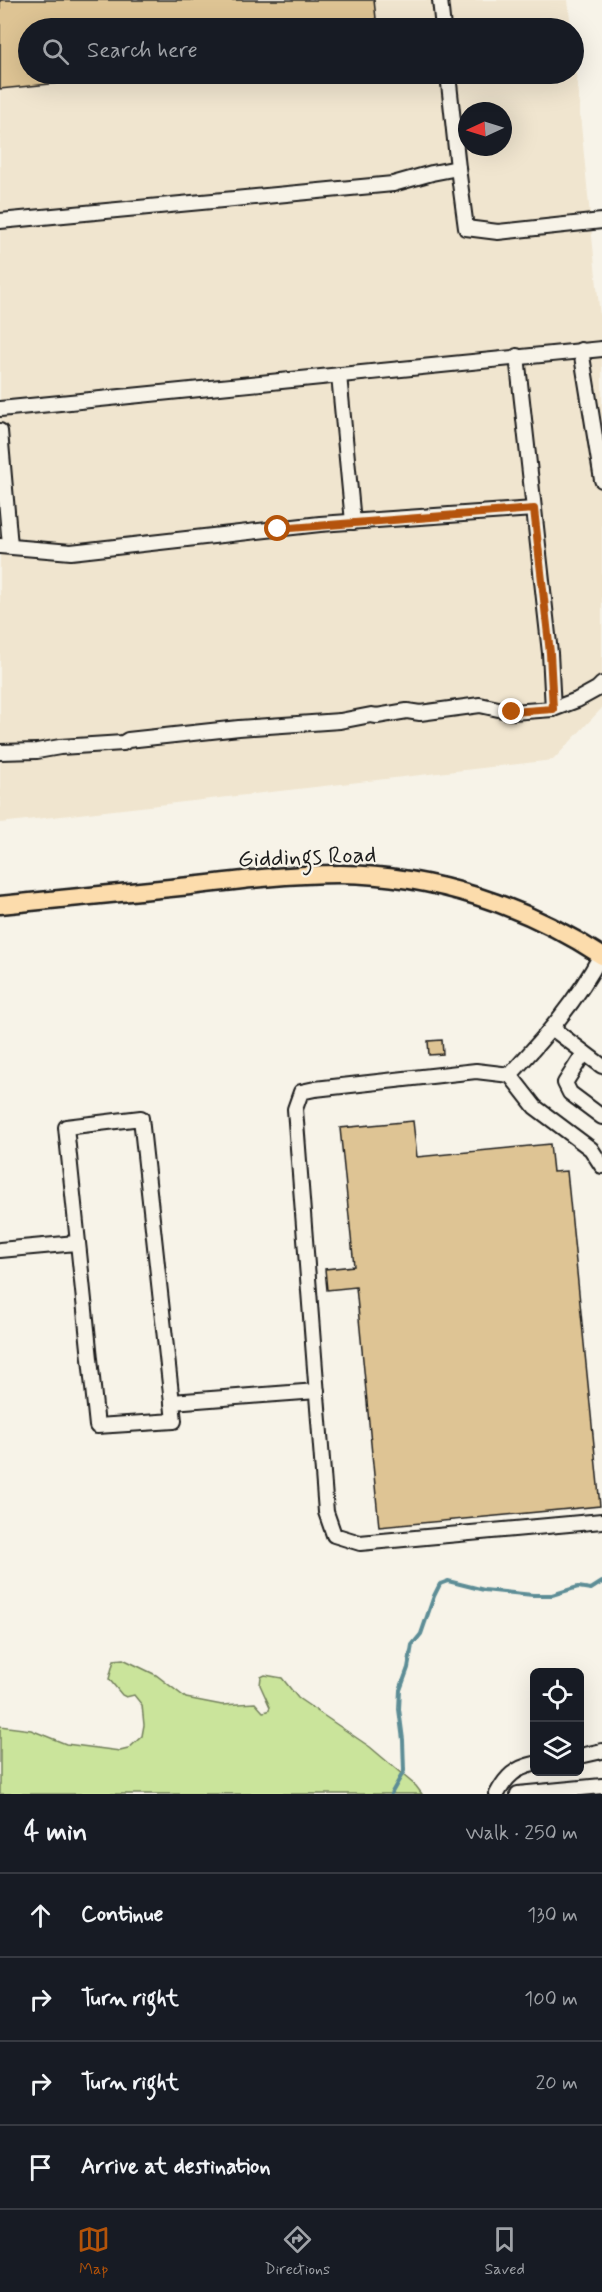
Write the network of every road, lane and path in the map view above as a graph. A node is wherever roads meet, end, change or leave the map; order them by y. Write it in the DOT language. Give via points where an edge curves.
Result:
graph roads {
  1 [pos="440,0"];
  2 [pos="443,18"];
  3 [pos="449,84"];
  4 [pos="458,168"];
  5 [pos="602,220"];
  6 [pos="0,221"];
  7 [pos="602,349"];
  8 [pos="581,350"];
  9 [pos="517,357"];
  10 [pos="339,375"];
  11 [pos="0,409"];
  12 [pos="0,431"];
  13 [pos="602,480"];
  14 [pos="534,509"];
  15 [pos="353,522"];
  16 [pos="5,546"];
  17 [pos="602,684"];
  18 [pos="553,709"];
  19 [pos="0,752"];
  20 [pos="0,905"];
  21 [pos="602,955"];
  22 [pos="552,1029"];
  23 [pos="584,1053"];
  24 [pos="602,1066"];
  25 [pos="510,1075"];
  26 [pos="602,1117"];
  27 [pos="602,1166"];
  28 [pos="76,1243"];
  29 [pos="0,1251"];
  30 [pos="317,1391"];
  31 [pos="172,1402"];
  32 [pos="602,1521"];
  33 [pos="602,1751"];
  34 [pos="584,1755"];
  35 [pos="530,1765"];
  36 [pos="602,1786"];
  37 [pos="497,1794"];
  38 [pos="518,1794"];
  1 -- 2 [label="lane"];
  3 -- 4 [label="lane"];
  4 -- 5 [label="lane" via="466,228 498,232"];
  4 -- 6 [label="lane" via="393,184"];
  7 -- 8 [label="lane"];
  8 -- 9 [label="lane"];
  8 -- 13 [label="lane"];
  9 -- 10 [label="lane"];
  9 -- 14 [label="lane"];
  10 -- 11 [label="lane"];
  10 -- 15 [label="lane"];
  12 -- 16 [label="lane"];
  14 -- 15 [label="lane"];
  14 -- 18 [label="lane"];
  15 -- 16 [label="lane" via="71,552"];
  17 -- 18 [label="lane" via="578,700"];
  18 -- 19 [label="lane" via="512,712 480,705 168,735 37,752"];
  20 -- 21 [label="main road, Giddings Road" via="297,876 380,876 436,885 491,900 549,925"];
  21 -- 22 [label="lane"];
  22 -- 23 [label="lane"];
  22 -- 25 [label="lane"];
  23 -- 24 [label="lane"];
  23 -- 26 [label="lane" via="565,1083 570,1093"];
  25 -- 27 [label="lane" via="535,1107 591,1149"];
  25 -- 30 [label="lane" via="476,1071 301,1092 295,1109"];
  28 -- 29 [label="lane"];
  28 -- 31 [label="lane" via="97,1426 174,1421"];
  28 -- 31 [label="lane" via="66,1127 141,1118"];
  30 -- 31 [label="lane"];
  30 -- 32 [label="lane" via="326,1512 334,1535 360,1543"];
  33 -- 34 [label="lane"];
  35 -- 37 [label="lane" via="506,1778"];
  36 -- 38 [label="lane"];
}
